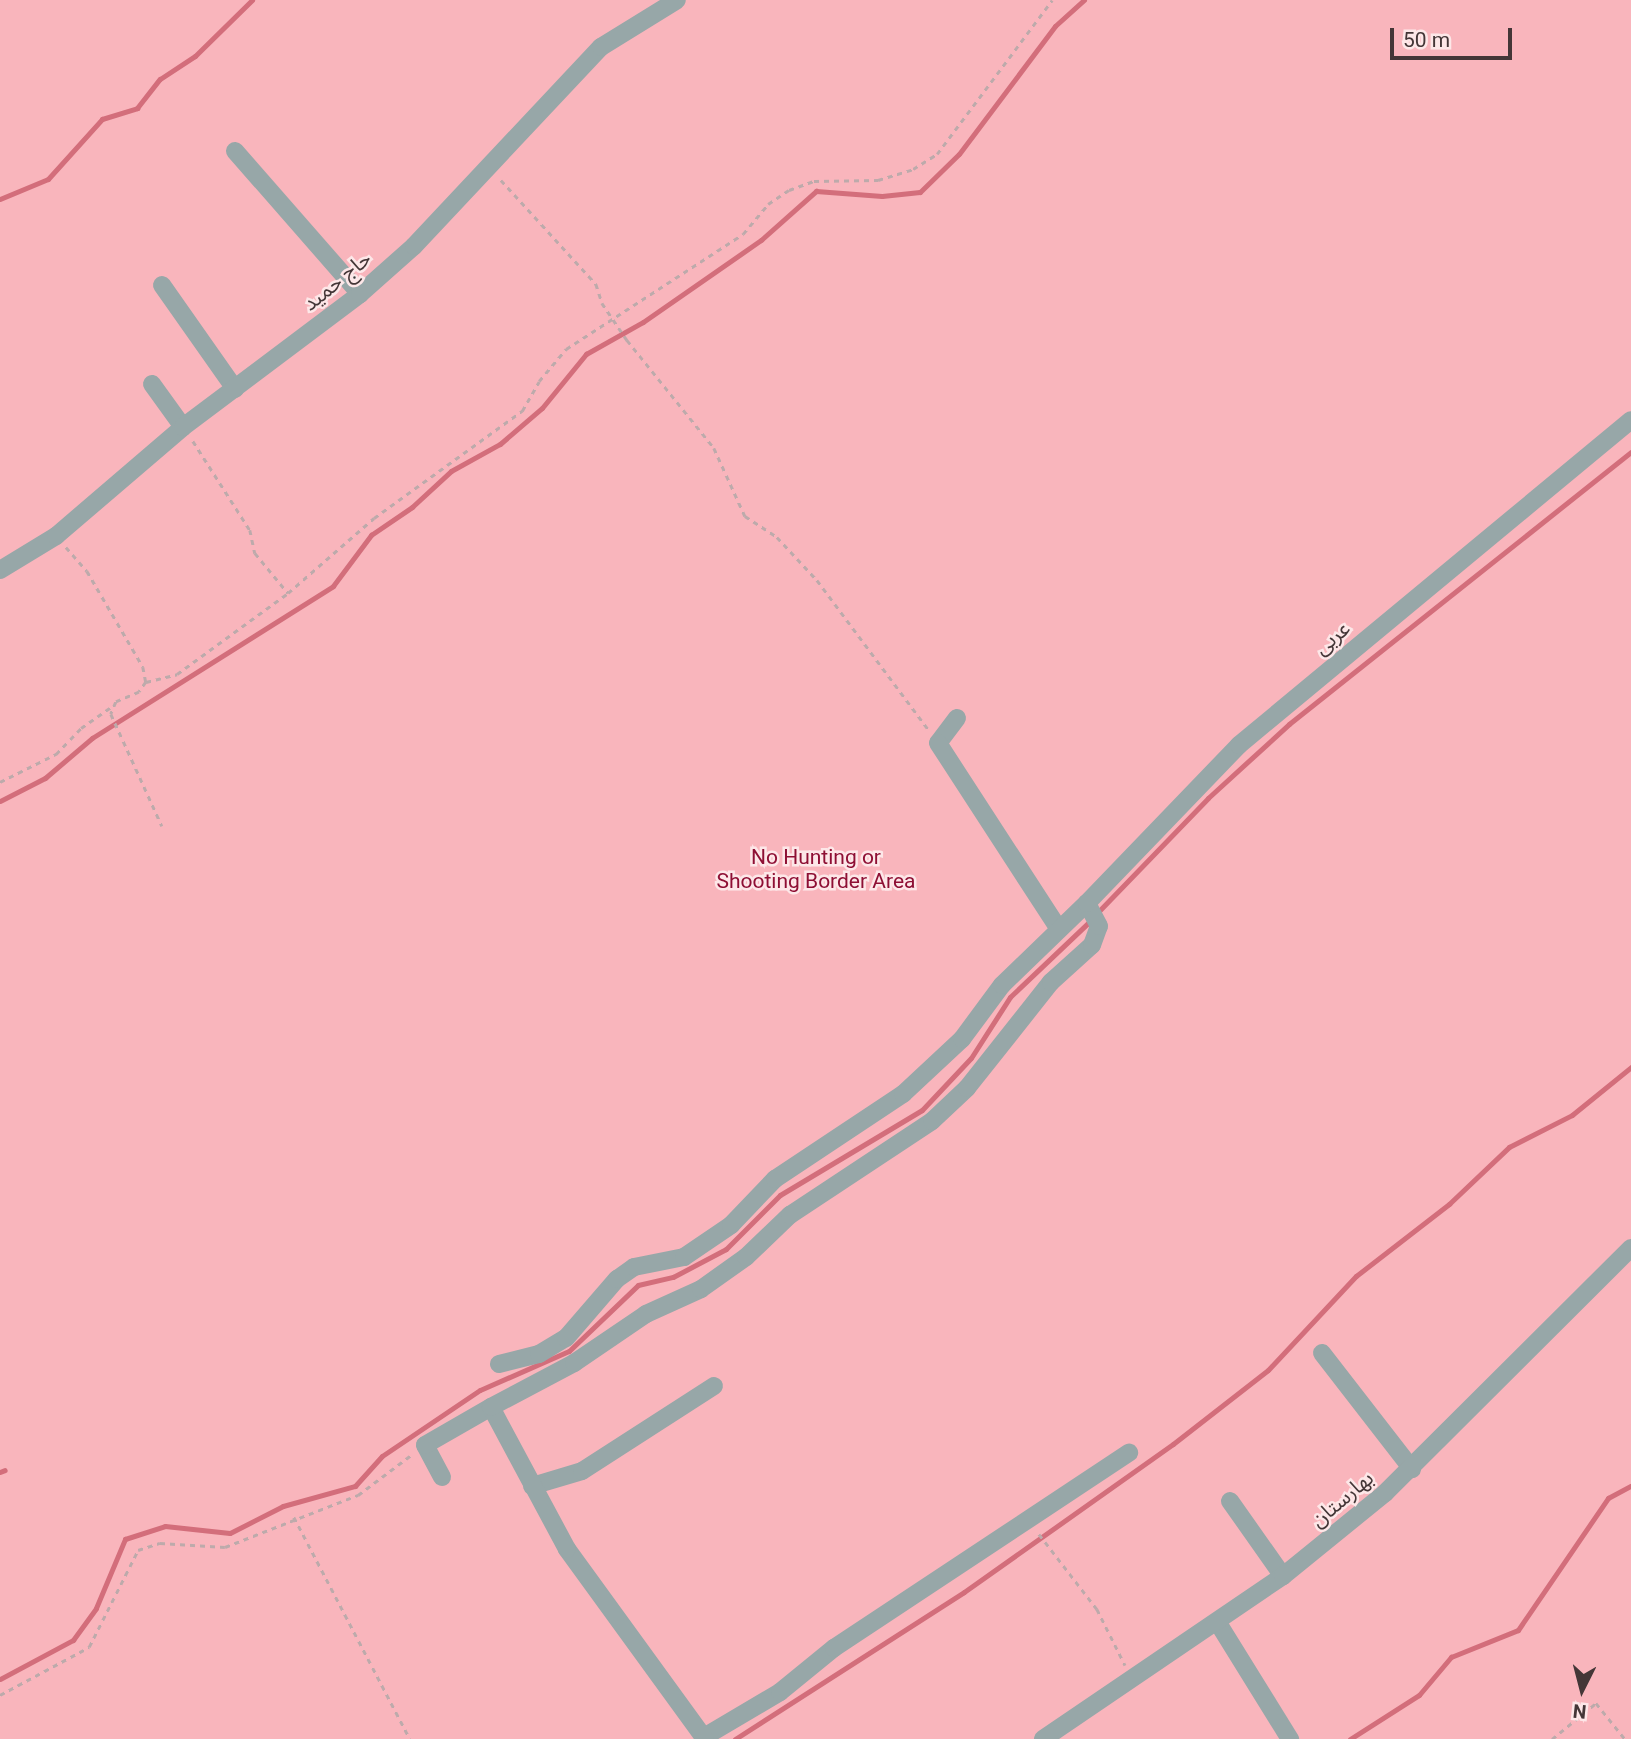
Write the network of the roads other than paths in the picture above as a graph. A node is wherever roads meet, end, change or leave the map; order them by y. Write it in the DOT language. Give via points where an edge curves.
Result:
graph roads {
  1 [pos="676,0"];
  2 [pos="236,151"];
  3 [pos="162,285"];
  4 [pos="360,294"];
  5 [pos="152,384"];
  6 [pos="235,388"];
  7 [pos="1631,420"];
  8 [pos="183,427"];
  9 [pos="0,570"];
  10 [pos="957,718"];
  11 [pos="1092,913"];
  12 [pos="1059,929"];
  13 [pos="1631,1248"];
  14 [pos="1322,1353"];
  15 [pos="499,1364"];
  16 [pos="714,1386"];
  17 [pos="491,1407"];
  18 [pos="1129,1453"];
  19 [pos="1412,1469"];
  20 [pos="442,1476"];
  21 [pos="532,1486"];
  22 [pos="1230,1501"];
  23 [pos="1283,1576"];
  24 [pos="1218,1623"];
  25 [pos="705,1738"];
  26 [pos="1044,1739"];
  27 [pos="1290,1739"];
  1 -- 4 [label="street, حاج حمید" via="601,47 414,246"];
  2 -- 4 [label="street"];
  3 -- 6 [label="street"];
  4 -- 6 [label="street, حاج حمید"];
  5 -- 8 [label="street"];
  6 -- 8 [label="street, حاج حمید"];
  7 -- 11 [label="street, عربی" via="1239,745"];
  8 -- 9 [label="street, حاج حمید" via="56,536"];
  10 -- 12 [label="street" via="938,743"];
  11 -- 12 [label="street"];
  11 -- 17 [label="street" via="1092,945 1051,982 967,1088 932,1121 790,1214 746,1257 701,1289 646,1314 574,1363"];
  12 -- 15 [label="street" via="1002,985 962,1039 902,1094 775,1179 730,1225 684,1257 634,1266 566,1338 538,1354"];
  13 -- 19 [label="street, بهارستان"];
  14 -- 19 [label="street"];
  16 -- 21 [label="street" via="582,1471"];
  17 -- 20 [label="street" via="425,1445"];
  17 -- 21 [label="street"];
  18 -- 25 [label="street" via="834,1648 780,1692"];
  19 -- 23 [label="street, بهارستان"];
  21 -- 25 [label="street" via="566,1549"];
  22 -- 23 [label="street"];
  23 -- 24 [label="street, بهارستان"];
  24 -- 26 [label="street, بهارستان"];
  24 -- 27 [label="street"];
}
